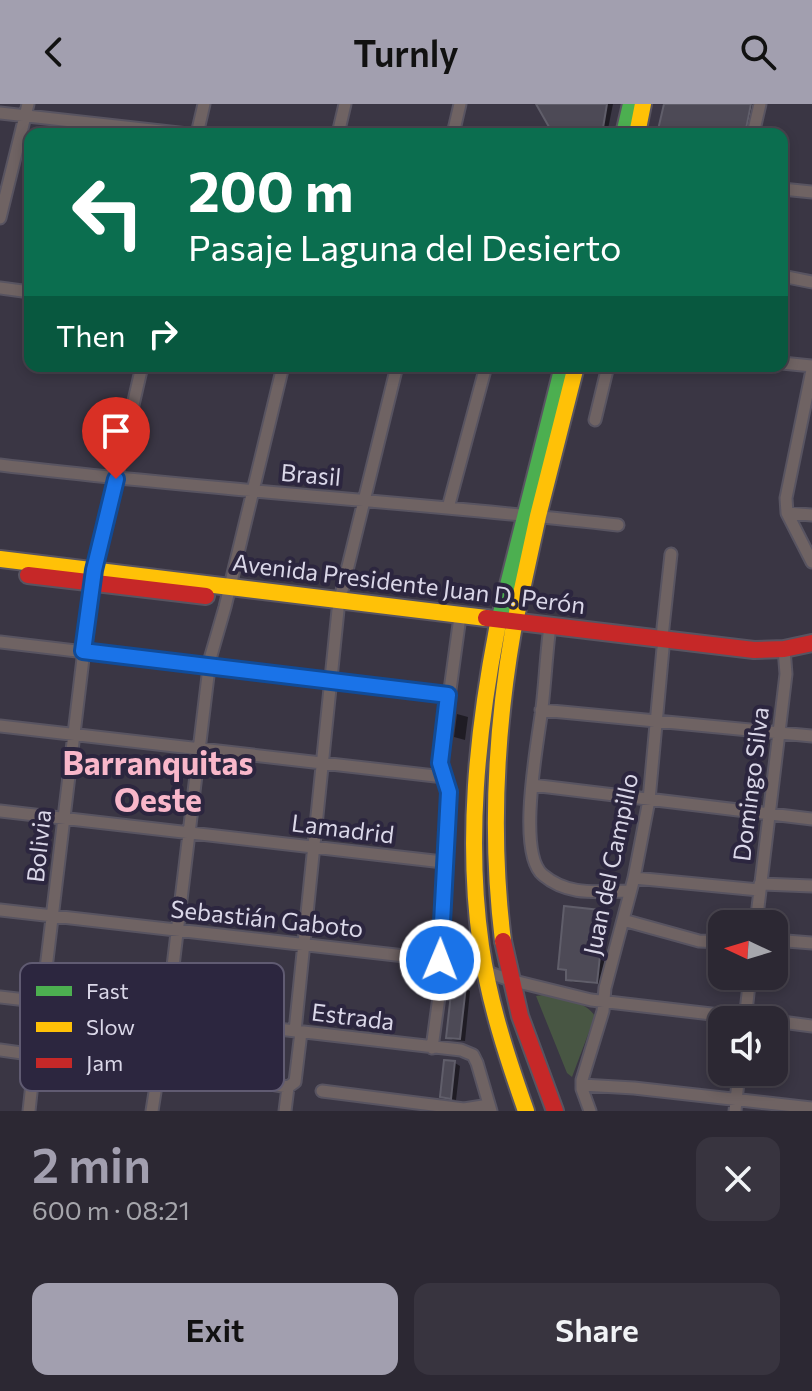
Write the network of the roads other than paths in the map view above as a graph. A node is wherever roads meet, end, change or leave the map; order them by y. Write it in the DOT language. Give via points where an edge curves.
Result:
graph roads {
  1 [pos="204,104"];
  2 [pos="345,104"];
  3 [pos="460,104"];
  4 [pos="631,104"];
  5 [pos="643,104"];
  6 [pos="760,104"];
  7 [pos="27,110"];
  8 [pos="0,113"];
  9 [pos="148,128"];
  10 [pos="198,128"];
  11 [pos="339,128"];
  12 [pos="454,128"];
  13 [pos="625,128"];
  14 [pos="638,128"];
  15 [pos="754,128"];
  16 [pos="788,190"];
  17 [pos="812,192"];
  18 [pos="0,218"];
  19 [pos="788,277"];
  20 [pos="812,282"];
  21 [pos="0,288"];
  22 [pos="24,291"];
  23 [pos="788,364"];
  24 [pos="812,368"];
  25 [pos="141,372"];
  26 [pos="281,372"];
  27 [pos="396,372"];
  28 [pos="484,372"];
  29 [pos="562,372"];
  30 [pos="574,372"];
  31 [pos="607,372"];
  32 [pos="595,420"];
  33 [pos="0,465"];
  34 [pos="116,479"];
  35 [pos="251,491"];
  36 [pos="364,501"];
  37 [pos="448,508"];
  38 [pos="787,513"];
  39 [pos="533,515"];
  40 [pos="812,515"];
  41 [pos="618,525"];
  42 [pos="671,554"];
  43 [pos="0,559"];
  44 [pos="812,562"];
  45 [pos="0,571"];
  46 [pos="93,576"];
  47 [pos="228,592"];
  48 [pos="339,604"];
  49 [pos="459,624"];
  50 [pos="506,625"];
  51 [pos="549,634"];
  52 [pos="0,642"];
  53 [pos="662,643"];
  54 [pos="812,643"];
  55 [pos="83,651"];
  56 [pos="812,653"];
  57 [pos="785,654"];
  58 [pos="208,667"];
  59 [pos="332,682"];
  60 [pos="448,695"];
  61 [pos="541,710"];
  62 [pos="658,721"];
  63 [pos="0,726"];
  64 [pos="779,733"];
  65 [pos="73,734"];
  66 [pos="812,736"];
  67 [pos="198,748"];
  68 [pos="323,763"];
  69 [pos="444,777"];
  70 [pos="532,785"];
  71 [pos="649,800"];
  72 [pos="0,811"];
  73 [pos="768,814"];
  74 [pos="62,818"];
  75 [pos="812,819"];
  76 [pos="188,832"];
  77 [pos="314,847"];
  78 [pos="443,862"];
  79 [pos="634,878"];
  80 [pos="812,886"];
  81 [pos="759,887"];
  82 [pos="630,891"];
  83 [pos="0,910"];
  84 [pos="757,910"];
  85 [pos="52,914"];
  86 [pos="623,920"];
  87 [pos="176,930"];
  88 [pos="708,941"];
  89 [pos="788,941"];
  90 [pos="812,943"];
  91 [pos="304,944"];
  92 [pos="440,960"];
  93 [pos="46,963"];
  94 [pos="173,963"];
  95 [pos="485,970"];
  96 [pos="510,980"];
  97 [pos="0,997"];
  98 [pos="20,999"];
  99 [pos="605,1002"];
  100 [pos="708,1015"];
  101 [pos="788,1023"];
  102 [pos="812,1026"];
  103 [pos="284,1029"];
  104 [pos="298,1031"];
  105 [pos="432,1048"];
  106 [pos="0,1050"];
  107 [pos="20,1053"];
  108 [pos="582,1085"];
  109 [pos="284,1086"];
  110 [pos="288,1087"];
  111 [pos="31,1091"];
  112 [pos="155,1091"];
  113 [pos="322,1091"];
  114 [pos="736,1105"];
  115 [pos="490,1108"];
  116 [pos="812,1108"];
  117 [pos="29,1111"];
  118 [pos="152,1111"];
  119 [pos="285,1111"];
  120 [pos="526,1111"];
  121 [pos="555,1111"];
  122 [pos="590,1111"];
  1 -- 10 [label="street"];
  2 -- 11 [label="street"];
  3 -- 12 [label="street"];
  4 -- 13 [label="main road"];
  5 -- 14 [label="main road"];
  6 -- 15 [label="street"];
  7 -- 8 [label="street"];
  7 -- 9 [label="street"];
  7 -- 18 [label="street"];
  16 -- 17 [label="street"];
  19 -- 20 [label="street"];
  21 -- 22 [label="street"];
  23 -- 24 [label="street"];
  24 -- 38 [label="street"];
  25 -- 34 [label="street, Bolivia"];
  26 -- 35 [label="street"];
  27 -- 36 [label="street"];
  28 -- 37 [label="street"];
  29 -- 39 [label="main road"];
  30 -- 39 [label="main road"];
  31 -- 32 [label="street"];
  33 -- 34 [label="street, Brasil"];
  34 -- 35 [label="street, Brasil"];
  34 -- 46 [label="street, Bolivia"];
  35 -- 36 [label="street, Brasil"];
  35 -- 47 [label="street"];
  36 -- 37 [label="street, Brasil"];
  36 -- 48 [label="street"];
  37 -- 39 [label="street, Brasil"];
  38 -- 40 [label="street"];
  38 -- 44 [label="street"];
  39 -- 41 [label="street, Brasil"];
  39 -- 50 [label="main road"];
  42 -- 53 [label="street, Juan del Campillo"];
  43 -- 46 [label="main road, Avenida Presidente Juan D. Perón"];
  45 -- 46 [label="main road, Avenida Presidente Juan D. Perón"];
  46 -- 47 [label="main road, Avenida Presidente Juan D. Perón"];
  46 -- 55 [label="street, Bolivia"];
  47 -- 48 [label="main road, Avenida Presidente Juan D. Perón"];
  47 -- 58 [label="street"];
  48 -- 49 [label="main road, Avenida Presidente Juan D. Perón"];
  48 -- 50 [label="main road, Avenida Presidente Juan D. Perón"];
  48 -- 59 [label="street"];
  49 -- 50 [label="main road, Avenida Presidente Juan D. Perón"];
  49 -- 60 [label="street"];
  50 -- 51 [label="main road, Avenida Presidente Juan D. Perón"];
  50 -- 53 [label="main road, Avenida Presidente Juan D. Perón"];
  50 -- 95 [label="main road" via="484,713 476,796"];
  50 -- 96 [label="main road" via="495,802 497,880"];
  51 -- 53 [label="main road, Avenida Presidente Juan D. Perón"];
  51 -- 61 [label="street"];
  52 -- 55 [label="street"];
  53 -- 57 [label="main road, Avenida Presidente Juan D. Perón" via="750,659"];
  53 -- 62 [label="street, Juan del Campillo"];
  54 -- 57 [label="main road, Avenida Presidente Juan D. Perón"];
  55 -- 58 [label="street"];
  55 -- 65 [label="street, Bolivia"];
  56 -- 57 [label="main road, Avenida Presidente Juan D. Perón"];
  57 -- 64 [label="street, Domingo Silva"];
  58 -- 59 [label="street"];
  58 -- 67 [label="street"];
  59 -- 60 [label="street"];
  59 -- 68 [label="street"];
  60 -- 69 [label="street" via="440,763"];
  61 -- 62 [label="street"];
  61 -- 70 [label="street"];
  62 -- 64 [label="street"];
  62 -- 71 [label="street, Juan del Campillo"];
  63 -- 65 [label="street"];
  64 -- 66 [label="street"];
  64 -- 73 [label="street, Domingo Silva"];
  65 -- 67 [label="street"];
  65 -- 74 [label="street, Bolivia"];
  67 -- 68 [label="street"];
  67 -- 76 [label="street"];
  68 -- 69 [label="street"];
  68 -- 77 [label="street"];
  69 -- 78 [label="street" via="449,799"];
  70 -- 71 [label="street"];
  70 -- 82 [label="street" via="529,818 538,871 566,889"];
  71 -- 73 [label="street"];
  71 -- 79 [label="street, Juan del Campillo"];
  72 -- 74 [label="street, Lamadrid"];
  73 -- 75 [label="street"];
  73 -- 81 [label="street, Domingo Silva"];
  74 -- 76 [label="street, Lamadrid"];
  74 -- 85 [label="street, Bolivia"];
  76 -- 77 [label="street, Lamadrid"];
  76 -- 87 [label="street"];
  77 -- 78 [label="street, Lamadrid"];
  77 -- 91 [label="street"];
  78 -- 92 [label="street"];
  79 -- 81 [label="street"];
  79 -- 82 [label="street, Juan del Campillo"];
  80 -- 81 [label="street"];
  81 -- 84 [label="street, Domingo Silva"];
  82 -- 86 [label="street, Juan del Campillo"];
  83 -- 85 [label="street, Sebastián Gaboto"];
  85 -- 87 [label="street, Sebastián Gaboto"];
  85 -- 93 [label="street, Bolivia"];
  86 -- 88 [label="street"];
  86 -- 99 [label="street, Juan del Campillo"];
  87 -- 91 [label="street, Sebastián Gaboto"];
  87 -- 94 [label="street"];
  89 -- 90 [label="street"];
  91 -- 92 [label="street, Sebastián Gaboto"];
  91 -- 104 [label="street"];
  92 -- 95 [label="street, Sebastián Gaboto"];
  92 -- 105 [label="street"];
  95 -- 96 [label="street, Sebastián Gaboto"];
  95 -- 120 [label="main road"];
  96 -- 99 [label="street, Sebastián Gaboto"];
  96 -- 121 [label="main road"];
  97 -- 98 [label="street, Estrada"];
  99 -- 100 [label="street, Sebastián Gaboto"];
  99 -- 108 [label="street, Juan del Campillo"];
  101 -- 102 [label="street"];
  103 -- 104 [label="street, Estrada"];
  104 -- 105 [label="street, Estrada"];
  104 -- 110 [label="street" via="295,1082"];
  105 -- 115 [label="street, Estrada" via="473,1055"];
  106 -- 107 [label="street"];
  108 -- 114 [label="street"];
  108 -- 122 [label="street"];
  109 -- 110 [label="street"];
  110 -- 119 [label="street"];
  111 -- 117 [label="street"];
  112 -- 118 [label="street"];
  113 -- 115 [label="street"];
  114 -- 116 [label="street"];
}
